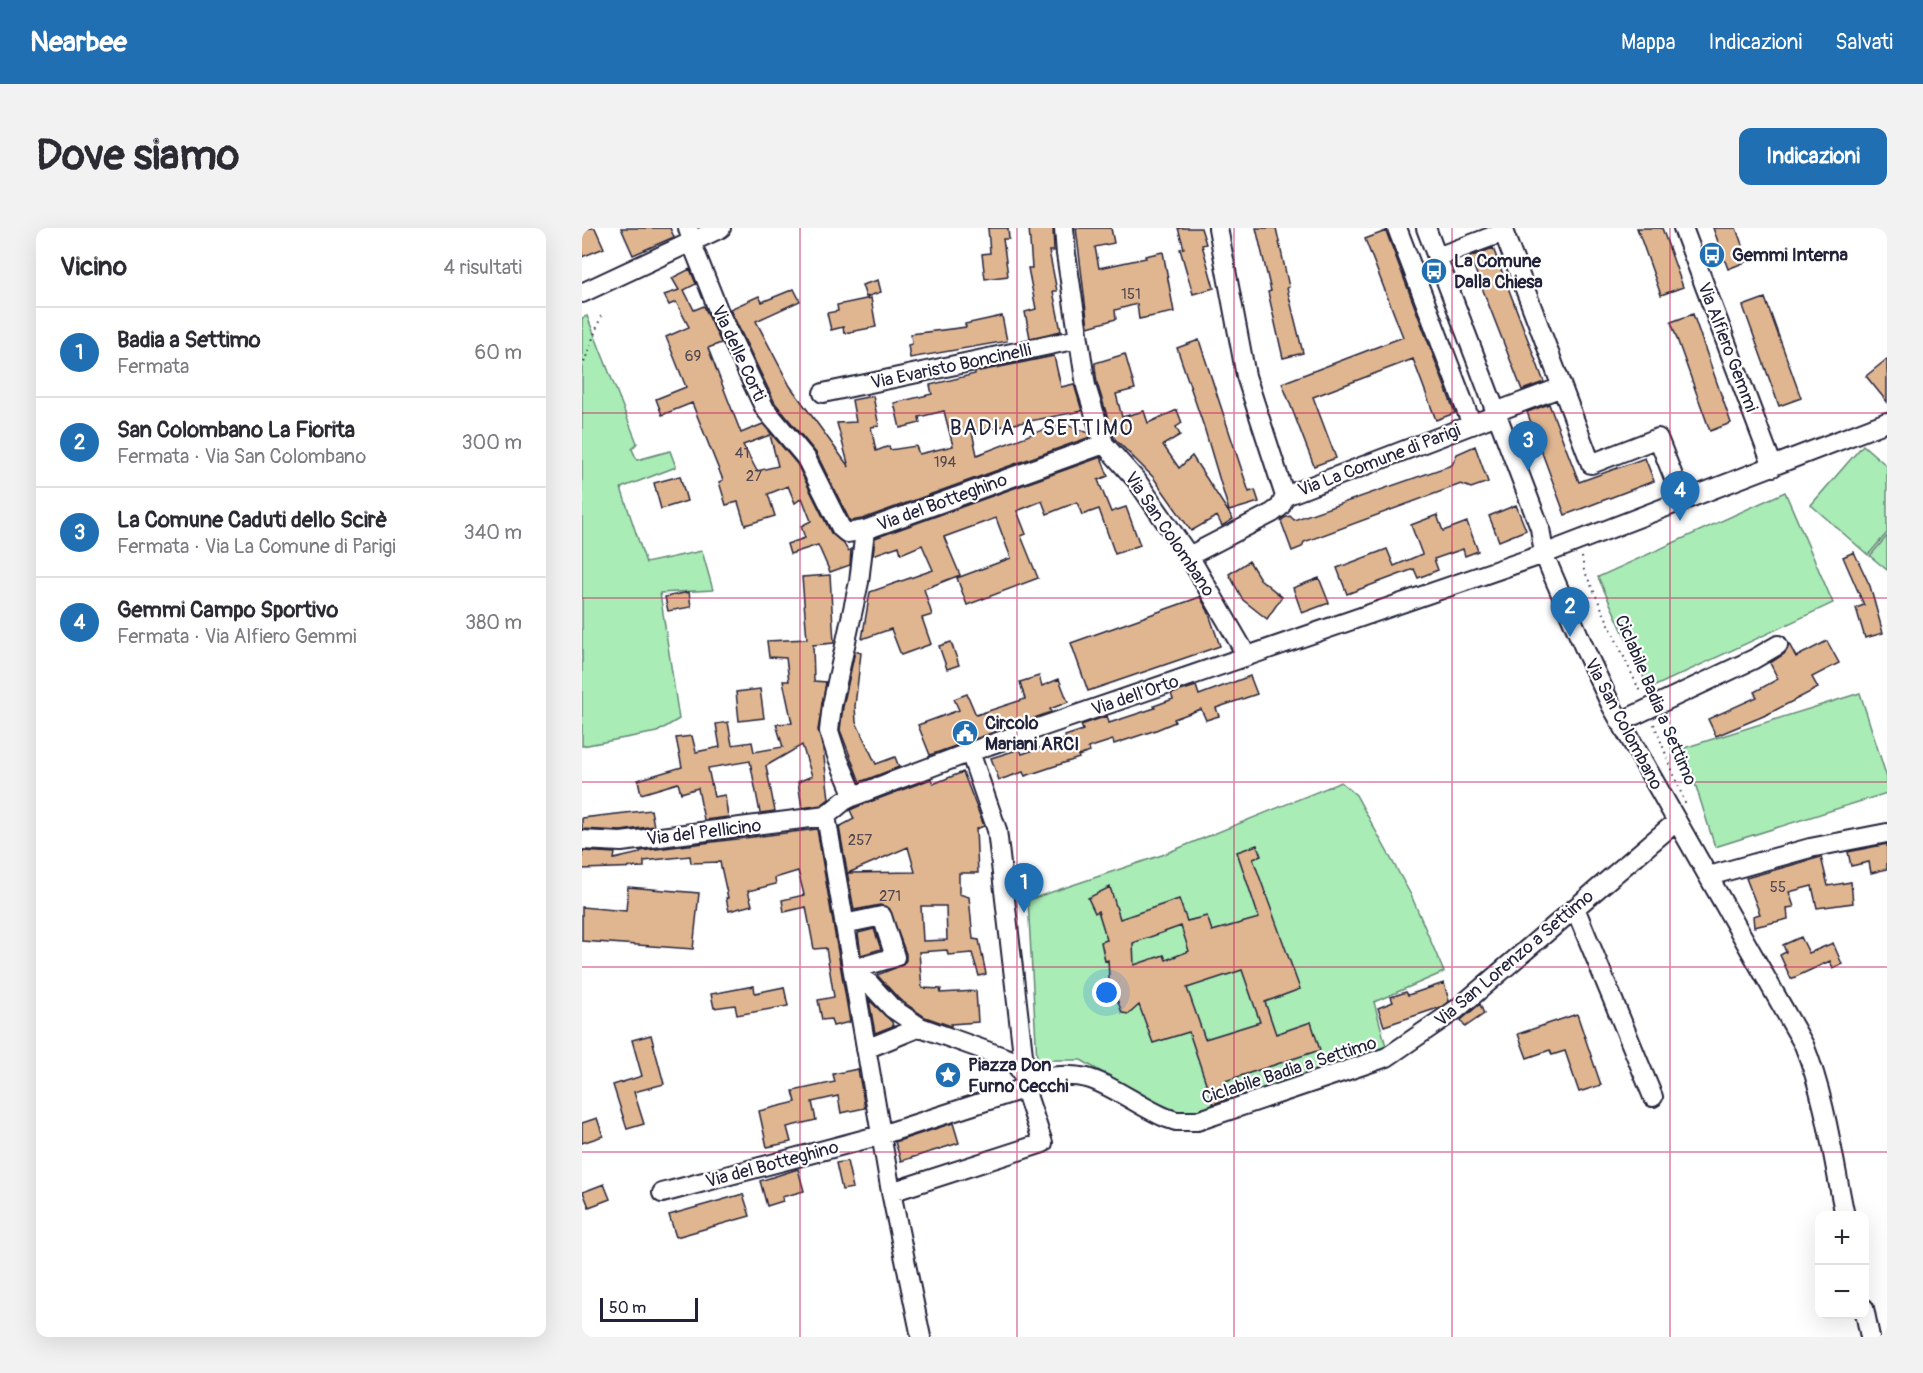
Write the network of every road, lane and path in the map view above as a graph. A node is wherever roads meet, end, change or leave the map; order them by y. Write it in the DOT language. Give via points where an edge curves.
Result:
graph roads {
  1 [pos="721,228"];
  2 [pos="1064,228"];
  3 [pos="1218,228"];
  4 [pos="1397,228"];
  5 [pos="1426,228"];
  6 [pos="1683,228"];
  7 [pos="1503,230"];
  8 [pos="690,235"];
  9 [pos="1437,257"];
  10 [pos="582,293"];
  11 [pos="601,316"];
  12 [pos="1078,339"];
  13 [pos="582,368"];
  14 [pos="1562,387"];
  15 [pos="824,393"];
  16 [pos="1496,414"];
  17 [pos="1887,422"];
  18 [pos="1472,424"];
  19 [pos="1104,444"];
  20 [pos="1773,467"];
  21 [pos="1285,496"];
  22 [pos="1683,501"];
  23 [pos="865,530"];
  24 [pos="1576,542"];
  25 [pos="1544,554"];
  26 [pos="1189,556"];
  27 [pos="1778,645"];
  28 [pos="1247,656"];
  29 [pos="1648,710"];
  30 [pos="1620,722"];
  31 [pos="970,752"];
  32 [pos="854,796"];
  33 [pos="826,816"];
  34 [pos="1675,818"];
  35 [pos="1887,832"];
  36 [pos="582,840"];
  37 [pos="1709,876"];
  38 [pos="1575,908"];
  39 [pos="844,924"];
  40 [pos="854,971"];
  41 [pos="920,1028"];
  42 [pos="866,1049"];
  43 [pos="1027,1081"];
  44 [pos="1653,1097"];
  45 [pos="881,1135"];
  46 [pos="891,1192"];
  47 [pos="662,1193"];
  48 [pos="1844,1211"];
  49 [pos="1866,1319"];
  50 [pos="921,1337"];
  51 [pos="1870,1337"];
  1 -- 8 [label="street"];
  2 -- 12 [label="street"];
  3 -- 21 [label="street" via="1246,376"];
  4 -- 18 [label="street, Via La Comune di Parigi"];
  5 -- 9 [label="street"];
  6 -- 20 [label="street, Via Alfiero Gemmi"];
  7 -- 9 [label="street"];
  7 -- 14 [label="street"];
  8 -- 10 [label="street"];
  8 -- 23 [label="street, Via delle Corti" via="719,312 765,409 806,458 841,528 847,533"];
  9 -- 16 [label="street"];
  11 -- 13 [label="path"];
  12 -- 15 [label="street, Via Evaristo Boncinelli"];
  12 -- 19 [label="street" via="1086,386"];
  14 -- 16 [label="street, Via La Comune di Parigi"];
  14 -- 22 [label="street" via="1591,464 1658,438"];
  16 -- 18 [label="street, Via La Comune di Parigi"];
  16 -- 25 [label="street" via="1542,536"];
  17 -- 20 [label="street"];
  18 -- 21 [label="street, Via La Comune di Parigi"];
  19 -- 23 [label="street, Via del Botteghino"];
  19 -- 26 [label="street, Via San Colombano" via="1137,481"];
  20 -- 22 [label="street"];
  21 -- 26 [label="street" via="1272,513"];
  22 -- 24 [label="street"];
  23 -- 32 [label="street, Via del Botteghino" via="859,582 829,730"];
  24 -- 25 [label="street"];
  24 -- 29 [label="path, Ciclabile Badia a Settimo" via="1584,570"];
  25 -- 28 [label="street"];
  25 -- 30 [label="street, Via San Colombano"];
  26 -- 28 [label="street, Via San Colombano"];
  27 -- 29 [label="street"];
  28 -- 31 [label="street, Via dell'Orto"];
  29 -- 30 [label="street"];
  29 -- 34 [label="path, Ciclabile Badia a Settimo" via="1686,804"];
  30 -- 34 [label="street, Via San Colombano"];
  31 -- 32 [label="street, Via dell'Orto"];
  31 -- 43 [label="street" via="997,830"];
  32 -- 33 [label="street"];
  33 -- 36 [label="street, Via del Pellicino" via="621,842"];
  33 -- 39 [label="street"];
  34 -- 37 [label="street, Via San Colombano"];
  34 -- 38 [label="street, Via San Lorenzo a Settimo"];
  35 -- 37 [label="street"];
  37 -- 48 [label="street, Via San Colombano" via="1811,1062"];
  38 -- 43 [label="street, Via San Lorenzo a Settimo" via="1457,1009 1387,1057 1197,1121 1176,1121 1158,1115 1084,1077"];
  38 -- 44 [label="street"];
  39 -- 40 [label="street"];
  39 -- 40 [label="street" via="882,916 895,957"];
  40 -- 41 [label="street" via="892,1008"];
  40 -- 42 [label="street"];
  41 -- 42 [label="street"];
  41 -- 43 [label="street" via="1009,1059"];
  42 -- 45 [label="street"];
  43 -- 45 [label="street" via="1014,1092"];
  43 -- 46 [label="street" via="1028,1098 1043,1143"];
  45 -- 46 [label="street"];
  45 -- 47 [label="street, Via del Botteghino"];
  46 -- 50 [label="street"];
  49 -- 51 [label="street"];
}
